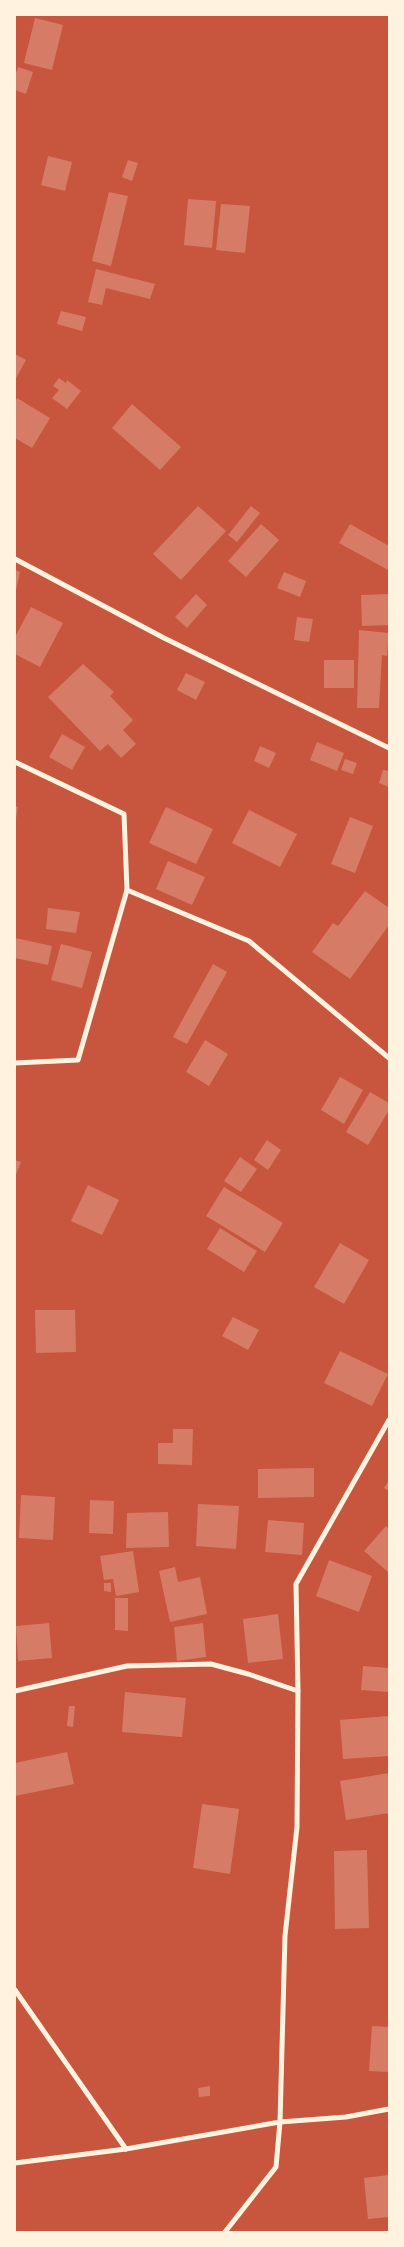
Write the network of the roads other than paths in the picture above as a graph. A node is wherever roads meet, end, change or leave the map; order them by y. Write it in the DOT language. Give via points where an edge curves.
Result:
graph roads {
  1 [pos="15,559"];
  2 [pos="389,748"];
  3 [pos="15,762"];
  4 [pos="127,890"];
  5 [pos="389,1058"];
  6 [pos="15,1063"];
  7 [pos="389,1420"];
  8 [pos="15,1691"];
  9 [pos="298,1691"];
  10 [pos="15,1990"];
  11 [pos="389,2109"];
  12 [pos="280,2122"];
  13 [pos="126,2149"];
  14 [pos="15,2163"];
  15 [pos="225,2232"];
  1 -- 2 [label="street" via="164,638"];
  3 -- 4 [label="street" via="124,814"];
  4 -- 5 [label="street" via="249,941"];
  4 -- 6 [label="street" via="78,1060"];
  7 -- 9 [label="street" via="296,1584"];
  8 -- 9 [label="street" via="127,1666 211,1664"];
  9 -- 12 [label="street" via="296,1828 285,1936"];
  10 -- 13 [label="street"];
  11 -- 12 [label="street" via="346,2117"];
  12 -- 13 [label="street"];
  12 -- 15 [label="street" via="276,2167"];
  13 -- 14 [label="street"];
}
